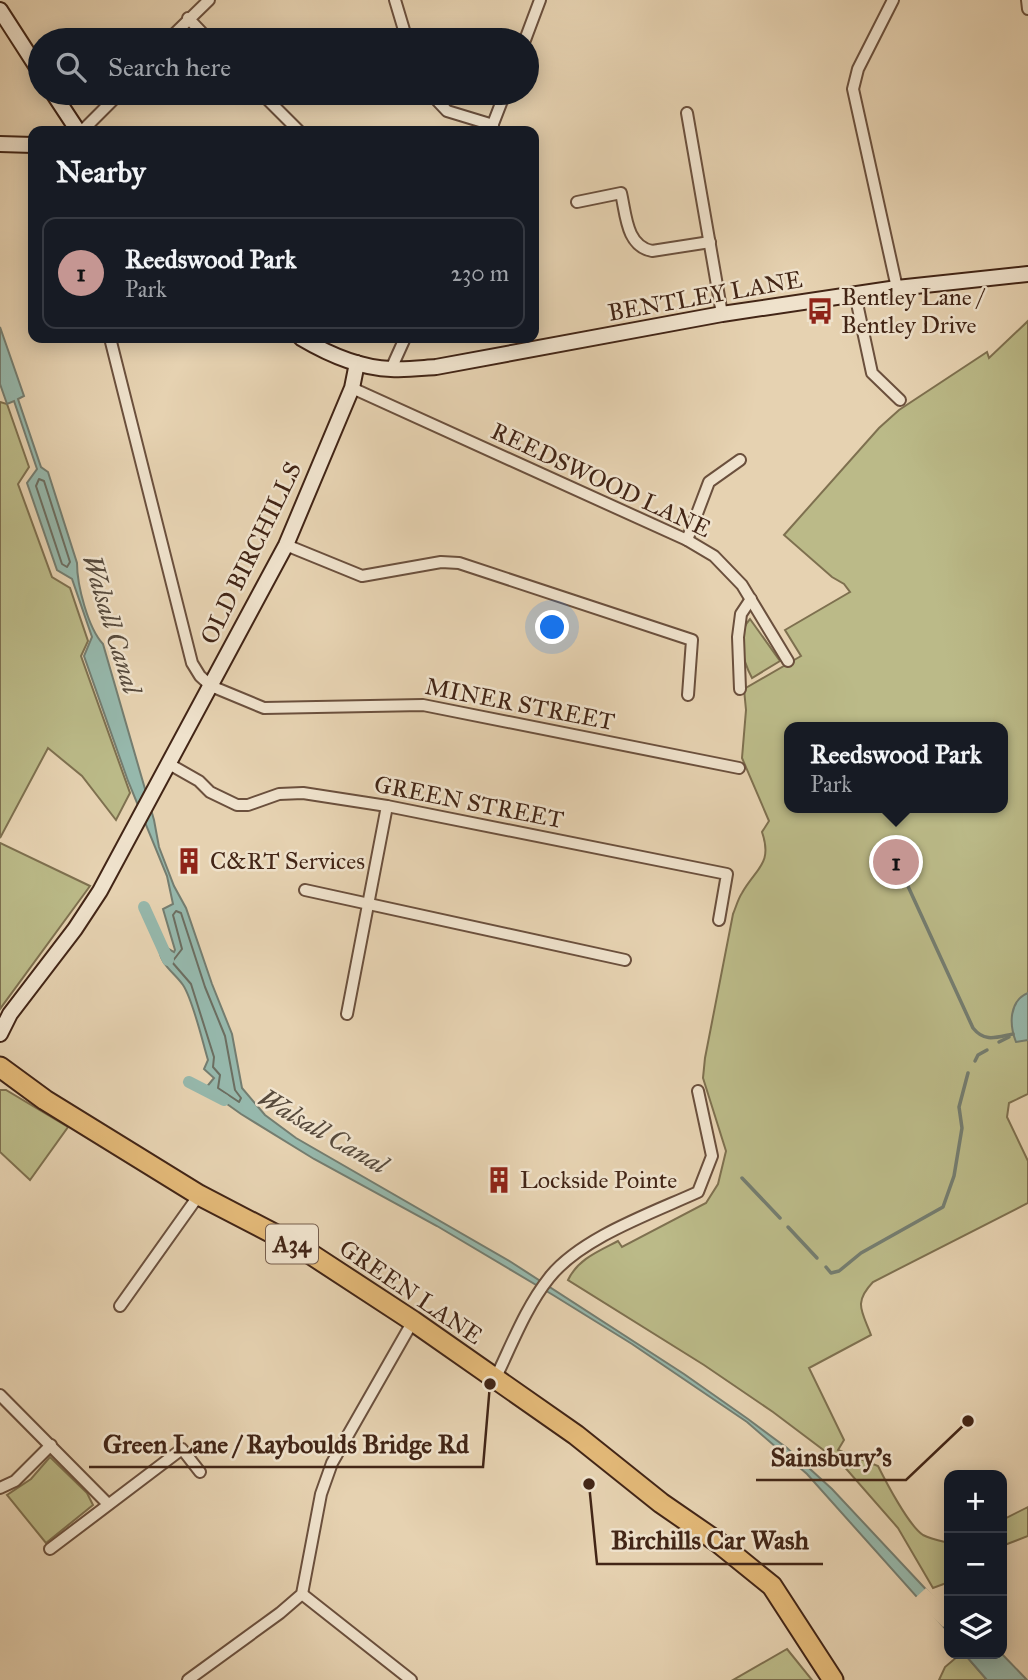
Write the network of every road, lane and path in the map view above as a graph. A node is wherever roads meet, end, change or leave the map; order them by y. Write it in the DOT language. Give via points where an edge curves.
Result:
graph roads {
  1 [pos="209,0"];
  2 [pos="395,0"];
  3 [pos="540,0"];
  4 [pos="892,0"];
  5 [pos="1027,0"];
  6 [pos="1028,9"];
  7 [pos="0,10"];
  8 [pos="188,18"];
  9 [pos="179,28"];
  10 [pos="198,28"];
  11 [pos="403,28"];
  12 [pos="530,28"];
  13 [pos="28,53"];
  14 [pos="61,105"];
  15 [pos="106,105"];
  16 [pos="273,105"];
  17 [pos="441,105"];
  18 [pos="500,105"];
  19 [pos="687,113"];
  20 [pos="74,126"];
  21 [pos="82,126"];
  22 [pos="294,126"];
  23 [pos="486,126"];
  24 [pos="492,126"];
  25 [pos="0,144"];
  26 [pos="28,145"];
  27 [pos="577,202"];
  28 [pos="710,242"];
  29 [pos="1028,274"];
  30 [pos="897,288"];
  31 [pos="855,294"];
  32 [pos="722,314"];
  33 [pos="111,343"];
  34 [pos="310,343"];
  35 [pos="403,343"];
  36 [pos="357,363"];
  37 [pos="391,369"];
  38 [pos="352,388"];
  39 [pos="900,400"];
  40 [pos="740,460"];
  41 [pos="687,540"];
  42 [pos="286,545"];
  43 [pos="751,599"];
  44 [pos="788,661"];
  45 [pos="211,686"];
  46 [pos="740,689"];
  47 [pos="688,695"];
  48 [pos="169,764"];
  49 [pos="739,768"];
  50 [pos="387,806"];
  51 [pos="305,890"];
  52 [pos="368,902"];
  53 [pos="719,920"];
  54 [pos="625,960"];
  55 [pos="347,1014"];
  56 [pos="0,1034"];
  57 [pos="0,1066"];
  58 [pos="698,1091"];
  59 [pos="200,1195"];
  60 [pos="120,1306"];
  61 [pos="413,1321"];
  62 [pos="496,1377"];
  63 [pos="0,1395"];
  64 [pos="51,1445"];
  65 [pos="200,1472"];
  66 [pos="0,1488"];
  67 [pos="108,1504"];
  68 [pos="50,1549"];
  69 [pos="302,1594"];
  70 [pos="187,1680"];
  71 [pos="411,1680"];
  72 [pos="833,1680"];
  1 -- 8 [label="street"];
  2 -- 11 [label="street"];
  3 -- 12 [label="street"];
  4 -- 30 [label="street" via="853,89"];
  5 -- 6 [label="street"];
  7 -- 13 [label="street"];
  8 -- 9 [label="street"];
  8 -- 10 [label="street"];
  14 -- 20 [label="street"];
  15 -- 21 [label="street"];
  16 -- 22 [label="street"];
  17 -- 23 [label="street"];
  18 -- 24 [label="street"];
  19 -- 28 [label="street"];
  25 -- 26 [label="street"];
  27 -- 28 [label="street" via="621,193 632,239 645,250"];
  28 -- 32 [label="street"];
  29 -- 30 [label="street, BENTLEY LANE"];
  30 -- 31 [label="street, BENTLEY LANE"];
  31 -- 32 [label="street, BENTLEY LANE"];
  31 -- 39 [label="street" via="872,373"];
  32 -- 37 [label="street, BENTLEY LANE" via="436,367"];
  33 -- 45 [label="street" via="192,663"];
  34 -- 36 [label="street"];
  35 -- 37 [label="street"];
  36 -- 37 [label="street"];
  36 -- 38 [label="street, OLD BIRCHILLS"];
  38 -- 41 [label="street, REEDSWOOD LANE"];
  38 -- 42 [label="street, OLD BIRCHILLS"];
  40 -- 41 [label="street" via="709,482"];
  41 -- 43 [label="street, REEDSWOOD LANE" via="714,555"];
  42 -- 45 [label="street, OLD BIRCHILLS"];
  42 -- 47 [label="street" via="362,576 459,563 692,640"];
  43 -- 44 [label="street, REEDSWOOD LANE"];
  43 -- 46 [label="street" via="741,614 738,637"];
  45 -- 48 [label="street, OLD BIRCHILLS"];
  45 -- 49 [label="street, MINER STREET" via="264,708 423,705"];
  48 -- 50 [label="street, GREEN STREET" via="237,805 303,793"];
  48 -- 56 [label="street, OLD BIRCHILLS" via="93,903"];
  50 -- 52 [label="street"];
  50 -- 53 [label="street, GREEN STREET" via="727,874"];
  51 -- 52 [label="street"];
  52 -- 54 [label="street"];
  52 -- 55 [label="street"];
  57 -- 59 [label="highway, GREEN LANE / A34" via="45,1100"];
  58 -- 62 [label="street" via="712,1156 698,1192 564,1262 537,1296"];
  59 -- 60 [label="street"];
  59 -- 61 [label="highway, GREEN LANE / A34" via="303,1249"];
  61 -- 62 [label="highway, GREEN LANE / A34"];
  61 -- 69 [label="street" via="332,1463 321,1494"];
  62 -- 72 [label="highway, GREEN LANE / A34" via="772,1586"];
  63 -- 64 [label="street"];
  64 -- 66 [label="street" via="15,1481"];
  64 -- 67 [label="street"];
  65 -- 67 [label="street" via="182,1449"];
  67 -- 68 [label="street"];
  69 -- 70 [label="street"];
  69 -- 71 [label="street"];
}
